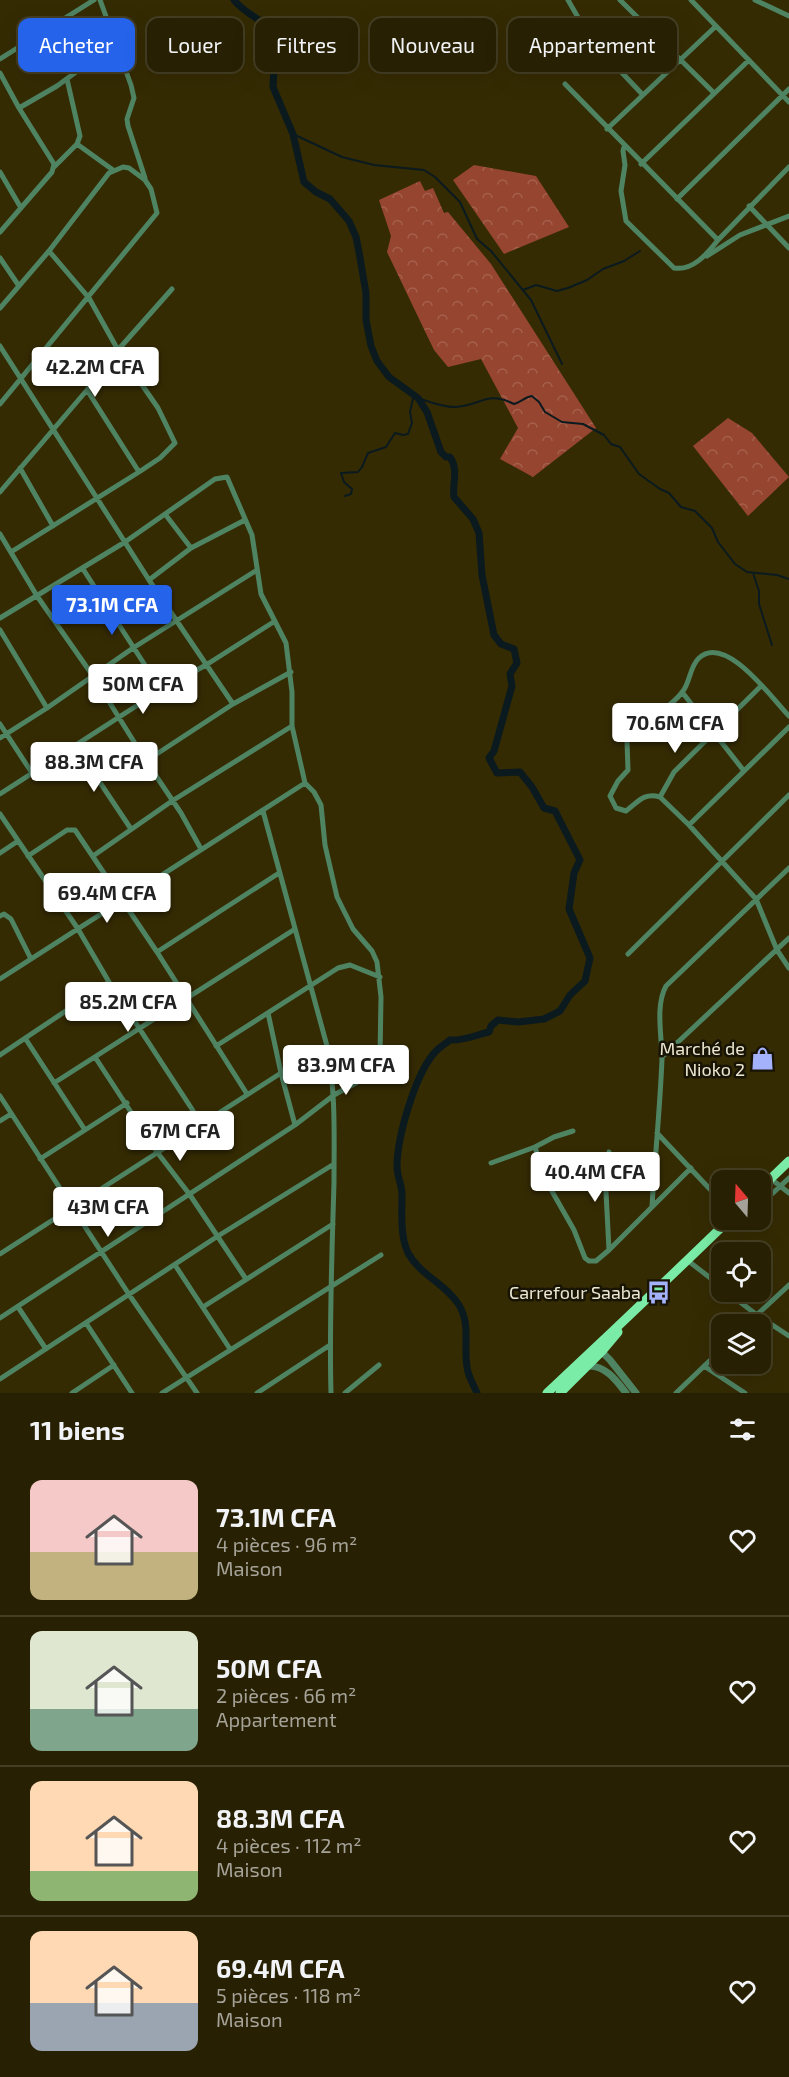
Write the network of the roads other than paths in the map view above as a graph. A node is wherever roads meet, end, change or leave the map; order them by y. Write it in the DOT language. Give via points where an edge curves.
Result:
graph roads {
  1 [pos="94,0"];
  2 [pos="100,0"];
  3 [pos="567,0"];
  4 [pos="620,0"];
  5 [pos="691,0"];
  6 [pos="755,0"];
  7 [pos="789,16"];
  8 [pos="107,18"];
  9 [pos="715,27"];
  10 [pos="0,59"];
  11 [pos="680,60"];
  12 [pos="749,60"];
  13 [pos="76,72"];
  14 [pos="126,72"];
  15 [pos="0,73"];
  16 [pos="67,79"];
  17 [pos="565,84"];
  18 [pos="789,89"];
  19 [pos="714,93"];
  20 [pos="643,95"];
  21 [pos="782,96"];
  22 [pos="789,102"];
  23 [pos="19,108"];
  24 [pos="607,129"];
  25 [pos="77,144"];
  26 [pos="624,147"];
  27 [pos="642,164"];
  28 [pos="54,168"];
  29 [pos="113,170"];
  30 [pos="788,170"];
  31 [pos="0,172"];
  32 [pos="145,180"];
  33 [pos="677,199"];
  34 [pos="749,206"];
  35 [pos="21,208"];
  36 [pos="789,216"];
  37 [pos="767,225"];
  38 [pos="0,232"];
  39 [pos="718,240"];
  40 [pos="789,247"];
  41 [pos="49,251"];
  42 [pos="0,258"];
  43 [pos="692,265"];
  44 [pos="19,286"];
  45 [pos="171,289"];
  46 [pos="89,298"];
  47 [pos="0,308"];
  48 [pos="0,346"];
  49 [pos="118,350"];
  50 [pos="22,378"];
  51 [pos="87,390"];
  52 [pos="0,404"];
  53 [pos="52,430"];
  54 [pos="20,468"];
  55 [pos="139,471"];
  56 [pos="0,492"];
  57 [pos="96,499"];
  58 [pos="165,514"];
  59 [pos="245,520"];
  60 [pos="53,526"];
  61 [pos="0,534"];
  62 [pos="125,542"];
  63 [pos="191,548"];
  64 [pos="11,552"];
  65 [pos="83,569"];
  66 [pos="257,570"];
  67 [pos="149,580"];
  68 [pos="37,596"];
  69 [pos="0,618"];
  70 [pos="176,621"];
  71 [pos="274,621"];
  72 [pos="0,630"];
  73 [pos="134,648"];
  74 [pos="206,665"];
  75 [pos="291,672"];
  76 [pos="93,676"];
  77 [pos="761,686"];
  78 [pos="161,690"];
  79 [pos="682,692"];
  80 [pos="233,704"];
  81 [pos="47,708"];
  82 [pos="789,716"];
  83 [pos="119,717"];
  84 [pos="0,724"];
  85 [pos="292,726"];
  86 [pos="789,728"];
  87 [pos="712,732"];
  88 [pos="3,736"];
  89 [pos="75,745"];
  90 [pos="146,761"];
  91 [pos="744,771"];
  92 [pos="32,773"];
  93 [pos="305,783"];
  94 [pos="1,791"];
  95 [pos="789,795"];
  96 [pos="660,797"];
  97 [pos="172,801"];
  98 [pos="263,811"];
  99 [pos="0,814"];
  100 [pos="689,825"];
  101 [pos="131,828"];
  102 [pos="18,842"];
  103 [pos="201,849"];
  104 [pos="0,853"];
  105 [pos="28,856"];
  106 [pos="93,856"];
  107 [pos="721,861"];
  108 [pos="789,867"];
  109 [pos="279,873"];
  110 [pos="756,899"];
  111 [pos="122,900"];
  112 [pos="0,916"];
  113 [pos="78,929"];
  114 [pos="295,929"];
  115 [pos="789,938"];
  116 [pos="777,950"];
  117 [pos="157,952"];
  118 [pos="628,954"];
  119 [pos="31,959"];
  120 [pos="789,968"];
  121 [pos="380,977"];
  122 [pos="0,979"];
  123 [pos="109,982"];
  124 [pos="311,984"];
  125 [pos="185,999"];
  126 [pos="268,1013"];
  127 [pos="139,1028"];
  128 [pos="26,1038"];
  129 [pos="216,1046"];
  130 [pos="0,1055"];
  131 [pos="95,1057"];
  132 [pos="662,1057"];
  133 [pos="281,1073"];
  134 [pos="54,1083"];
  135 [pos="247,1094"];
  136 [pos="334,1095"];
  137 [pos="0,1096"];
  138 [pos="127,1103"];
  139 [pos="11,1114"];
  140 [pos="0,1121"];
  141 [pos="201,1123"];
  142 [pos="295,1125"];
  143 [pos="85,1130"];
  144 [pos="573,1131"];
  145 [pos="657,1133"];
  146 [pos="535,1147"];
  147 [pos="157,1152"];
  148 [pos="609,1152"];
  149 [pos="40,1159"];
  150 [pos="789,1161"];
  151 [pos="491,1163"];
  152 [pos="334,1164"];
  153 [pos="691,1168"];
  154 [pos="789,1178"];
  155 [pos="771,1179"];
  156 [pos="780,1186"];
  157 [pos="711,1190"];
  158 [pos="789,1193"];
  159 [pos="190,1195"];
  160 [pos="771,1195"];
  161 [pos="72,1206"];
  162 [pos="652,1206"];
  163 [pos="333,1224"];
  164 [pos="718,1230"];
  165 [pos="218,1236"];
  166 [pos="609,1250"];
  167 [pos="103,1252"];
  168 [pos="0,1254"];
  169 [pos="381,1255"];
  170 [pos="687,1260"];
  171 [pos="175,1265"];
  172 [pos="246,1279"];
  173 [pos="711,1279"];
  174 [pos="789,1285"];
  175 [pos="330,1286"];
  176 [pos="130,1296"];
  177 [pos="740,1302"];
  178 [pos="203,1306"];
  179 [pos="18,1307"];
  180 [pos="756,1314"];
  181 [pos="758,1314"];
  182 [pos="0,1318"];
  183 [pos="86,1323"];
  184 [pos="771,1324"];
  185 [pos="789,1336"];
  186 [pos="330,1345"];
  187 [pos="46,1349"];
  188 [pos="230,1349"];
  189 [pos="599,1349"];
  190 [pos="711,1359"];
  191 [pos="114,1365"];
  192 [pos="379,1365"];
  193 [pos="588,1366"];
  194 [pos="704,1366"];
  195 [pos="186,1377"];
  196 [pos="0,1379"];
  197 [pos="731,1384"];
  198 [pos="72,1393"];
  199 [pos="132,1393"];
  200 [pos="162,1393"];
  201 [pos="197,1393"];
  202 [pos="257,1393"];
  203 [pos="331,1393"];
  204 [pos="345,1393"];
  205 [pos="547,1393"];
  206 [pos="560,1393"];
  207 [pos="626,1393"];
  208 [pos="636,1393"];
  209 [pos="676,1393"];
  210 [pos="738,1393"];
  211 [pos="745,1393"];
  1 -- 10 [label="street"];
  2 -- 8 [label="street"];
  3 -- 20 [label="street" via="591,40"];
  4 -- 11 [label="street"];
  5 -- 9 [label="street"];
  6 -- 7 [label="street"];
  9 -- 11 [label="street"];
  9 -- 12 [label="street"];
  11 -- 19 [label="street"];
  11 -- 20 [label="street"];
  12 -- 19 [label="street"];
  12 -- 21 [label="street"];
  13 -- 16 [label="street"];
  14 -- 32 [label="street" via="134,98 128,126"];
  15 -- 23 [label="street"];
  16 -- 23 [label="street"];
  16 -- 25 [label="street" via="80,131"];
  17 -- 24 [label="street"];
  18 -- 21 [label="street"];
  19 -- 27 [label="street"];
  20 -- 24 [label="street"];
  21 -- 22 [label="street"];
  21 -- 33 [label="street"];
  23 -- 28 [label="street" via="52,158"];
  24 -- 26 [label="street"];
  25 -- 28 [label="street"];
  25 -- 29 [label="street"];
  26 -- 27 [label="street"];
  26 -- 43 [label="street" via="621,190 626,221 674,268"];
  27 -- 33 [label="street"];
  28 -- 35 [label="street"];
  29 -- 32 [label="street" via="129,168"];
  29 -- 41 [label="street"];
  30 -- 34 [label="street"];
  31 -- 35 [label="street"];
  32 -- 46 [label="street" via="157,213"];
  33 -- 39 [label="street"];
  34 -- 37 [label="street"];
  34 -- 39 [label="street"];
  35 -- 38 [label="street"];
  36 -- 37 [label="street"];
  37 -- 40 [label="street"];
  37 -- 43 [label="street" via="740,235"];
  39 -- 43 [label="street"];
  41 -- 44 [label="street"];
  41 -- 46 [label="street"];
  42 -- 44 [label="street"];
  44 -- 47 [label="street"];
  45 -- 49 [label="street"];
  46 -- 49 [label="street"];
  46 -- 50 [label="street"];
  48 -- 50 [label="street"];
  49 -- 51 [label="street"];
  49 -- 55 [label="street" via="158,408 175,441 169,450"];
  50 -- 52 [label="street"];
  50 -- 53 [label="street"];
  51 -- 53 [label="street"];
  51 -- 55 [label="street"];
  53 -- 54 [label="street"];
  53 -- 57 [label="street"];
  54 -- 56 [label="street"];
  54 -- 60 [label="street"];
  55 -- 57 [label="street"];
  57 -- 60 [label="street"];
  57 -- 62 [label="street"];
  58 -- 59 [label="street" via="215,479 227,477"];
  58 -- 62 [label="street"];
  58 -- 63 [label="street"];
  59 -- 63 [label="street"];
  59 -- 66 [label="street" via="255,546"];
  60 -- 64 [label="street"];
  61 -- 64 [label="street"];
  62 -- 65 [label="street"];
  62 -- 67 [label="street"];
  63 -- 67 [label="street"];
  64 -- 68 [label="street"];
  65 -- 68 [label="street"];
  65 -- 73 [label="street"];
  66 -- 70 [label="street"];
  66 -- 71 [label="street" via="261,594"];
  67 -- 70 [label="street"];
  68 -- 69 [label="street"];
  68 -- 76 [label="street"];
  70 -- 73 [label="street"];
  70 -- 74 [label="street"];
  71 -- 74 [label="street"];
  71 -- 75 [label="street" via="286,643"];
  72 -- 81 [label="street"];
  73 -- 76 [label="street"];
  73 -- 78 [label="street"];
  74 -- 78 [label="street"];
  74 -- 80 [label="street"];
  75 -- 80 [label="street"];
  75 -- 85 [label="street"];
  76 -- 81 [label="street"];
  76 -- 83 [label="street"];
  77 -- 79 [label="street" via="739,662 712,653 699,658"];
  77 -- 82 [label="street"];
  77 -- 87 [label="street"];
  78 -- 83 [label="street"];
  79 -- 87 [label="street"];
  79 -- 96 [label="street" via="627,741 628,770 611,791 610,799 622,812 644,796"];
  80 -- 90 [label="street"];
  81 -- 88 [label="street"];
  83 -- 89 [label="street"];
  83 -- 90 [label="street"];
  84 -- 88 [label="street"];
  85 -- 93 [label="street"];
  85 -- 97 [label="street"];
  86 -- 91 [label="street"];
  87 -- 91 [label="street"];
  87 -- 96 [label="street" via="674,772"];
  88 -- 92 [label="street"];
  89 -- 92 [label="street"];
  89 -- 101 [label="street"];
  90 -- 97 [label="street"];
  91 -- 100 [label="street"];
  92 -- 94 [label="street"];
  93 -- 98 [label="street"];
  93 -- 121 [label="street" via="321,805 337,897 354,929 372,951"];
  95 -- 107 [label="street"];
  96 -- 100 [label="street"];
  97 -- 101 [label="street"];
  97 -- 103 [label="street"];
  98 -- 103 [label="street"];
  98 -- 109 [label="street"];
  99 -- 102 [label="street"];
  100 -- 107 [label="street"];
  101 -- 106 [label="street"];
  102 -- 104 [label="street"];
  102 -- 105 [label="street"];
  103 -- 111 [label="street"];
  105 -- 106 [label="street" via="72,829"];
  105 -- 113 [label="street"];
  106 -- 111 [label="street"];
  107 -- 110 [label="street"];
  107 -- 118 [label="street"];
  108 -- 110 [label="street"];
  109 -- 114 [label="street"];
  109 -- 117 [label="street"];
  110 -- 116 [label="street"];
  110 -- 132 [label="street" via="666,986 661,1004"];
  111 -- 113 [label="street"];
  111 -- 117 [label="street"];
  112 -- 119 [label="street" via="11,919"];
  113 -- 119 [label="street"];
  113 -- 123 [label="street"];
  114 -- 124 [label="street"];
  114 -- 125 [label="street"];
  115 -- 116 [label="street"];
  116 -- 120 [label="street"];
  116 -- 132 [label="street"];
  117 -- 125 [label="street"];
  119 -- 122 [label="street"];
  121 -- 124 [label="street" via="350,965"];
  121 -- 136 [label="street" via="380,1057 372,1072"];
  123 -- 127 [label="street"];
  123 -- 128 [label="street"];
  124 -- 126 [label="street"];
  124 -- 136 [label="street" via="327,1046"];
  125 -- 127 [label="street"];
  125 -- 129 [label="street"];
  126 -- 129 [label="street"];
  126 -- 133 [label="street"];
  127 -- 131 [label="street"];
  127 -- 141 [label="street"];
  128 -- 130 [label="street"];
  128 -- 134 [label="street"];
  129 -- 135 [label="street"];
  131 -- 134 [label="street"];
  131 -- 138 [label="street"];
  132 -- 145 [label="street"];
  133 -- 135 [label="street"];
  133 -- 142 [label="street"];
  134 -- 143 [label="street"];
  135 -- 141 [label="street"];
  136 -- 142 [label="street"];
  136 -- 152 [label="street"];
  137 -- 139 [label="street"];
  138 -- 143 [label="street"];
  138 -- 147 [label="street"];
  139 -- 140 [label="street"];
  139 -- 149 [label="street"];
  141 -- 147 [label="street"];
  142 -- 159 [label="street"];
  143 -- 149 [label="street"];
  144 -- 146 [label="street"];
  145 -- 153 [label="street"];
  145 -- 162 [label="street"];
  146 -- 151 [label="street"];
  146 -- 166 [label="street" via="545,1179 585,1258 596,1261"];
  147 -- 159 [label="street"];
  147 -- 161 [label="street"];
  148 -- 166 [label="street"];
  149 -- 161 [label="street"];
  150 -- 155 [label="highway"];
  152 -- 163 [label="street"];
  152 -- 165 [label="street"];
  153 -- 157 [label="street"];
  153 -- 162 [label="street"];
  154 -- 156 [label="street"];
  155 -- 156 [label="street"];
  156 -- 158 [label="street"];
  156 -- 160 [label="street"];
  159 -- 165 [label="street"];
  159 -- 167 [label="street"];
  161 -- 167 [label="street"];
  161 -- 168 [label="street"];
  162 -- 166 [label="street"];
  163 -- 172 [label="street"];
  163 -- 175 [label="street"];
  164 -- 170 [label="highway"];
  165 -- 171 [label="street"];
  165 -- 172 [label="street"];
  167 -- 176 [label="street"];
  167 -- 179 [label="street"];
  169 -- 175 [label="street"];
  170 -- 173 [label="street"];
  170 -- 189 [label="highway"];
  171 -- 176 [label="street"];
  171 -- 178 [label="street"];
  172 -- 178 [label="street"];
  174 -- 181 [label="street"];
  175 -- 186 [label="street"];
  175 -- 188 [label="street"];
  176 -- 183 [label="street"];
  176 -- 195 [label="street"];
  177 -- 180 [label="street"];
  178 -- 188 [label="street"];
  179 -- 182 [label="street"];
  179 -- 187 [label="street"];
  183 -- 187 [label="street"];
  183 -- 191 [label="street"];
  184 -- 185 [label="street"];
  186 -- 202 [label="street"];
  186 -- 203 [label="street"];
  187 -- 196 [label="street"];
  188 -- 195 [label="street"];
  189 -- 193 [label="highway"];
  189 -- 205 [label="highway"];
  189 -- 208 [label="street"];
  190 -- 194 [label="street"];
  191 -- 198 [label="street"];
  191 -- 199 [label="street"];
  192 -- 204 [label="street"];
  193 -- 206 [label="highway"];
  193 -- 207 [label="street" via="604,1369"];
  194 -- 197 [label="street"];
  194 -- 209 [label="street"];
  195 -- 200 [label="street"];
  195 -- 201 [label="street"];
  197 -- 210 [label="street"];
  197 -- 211 [label="street"];
}
